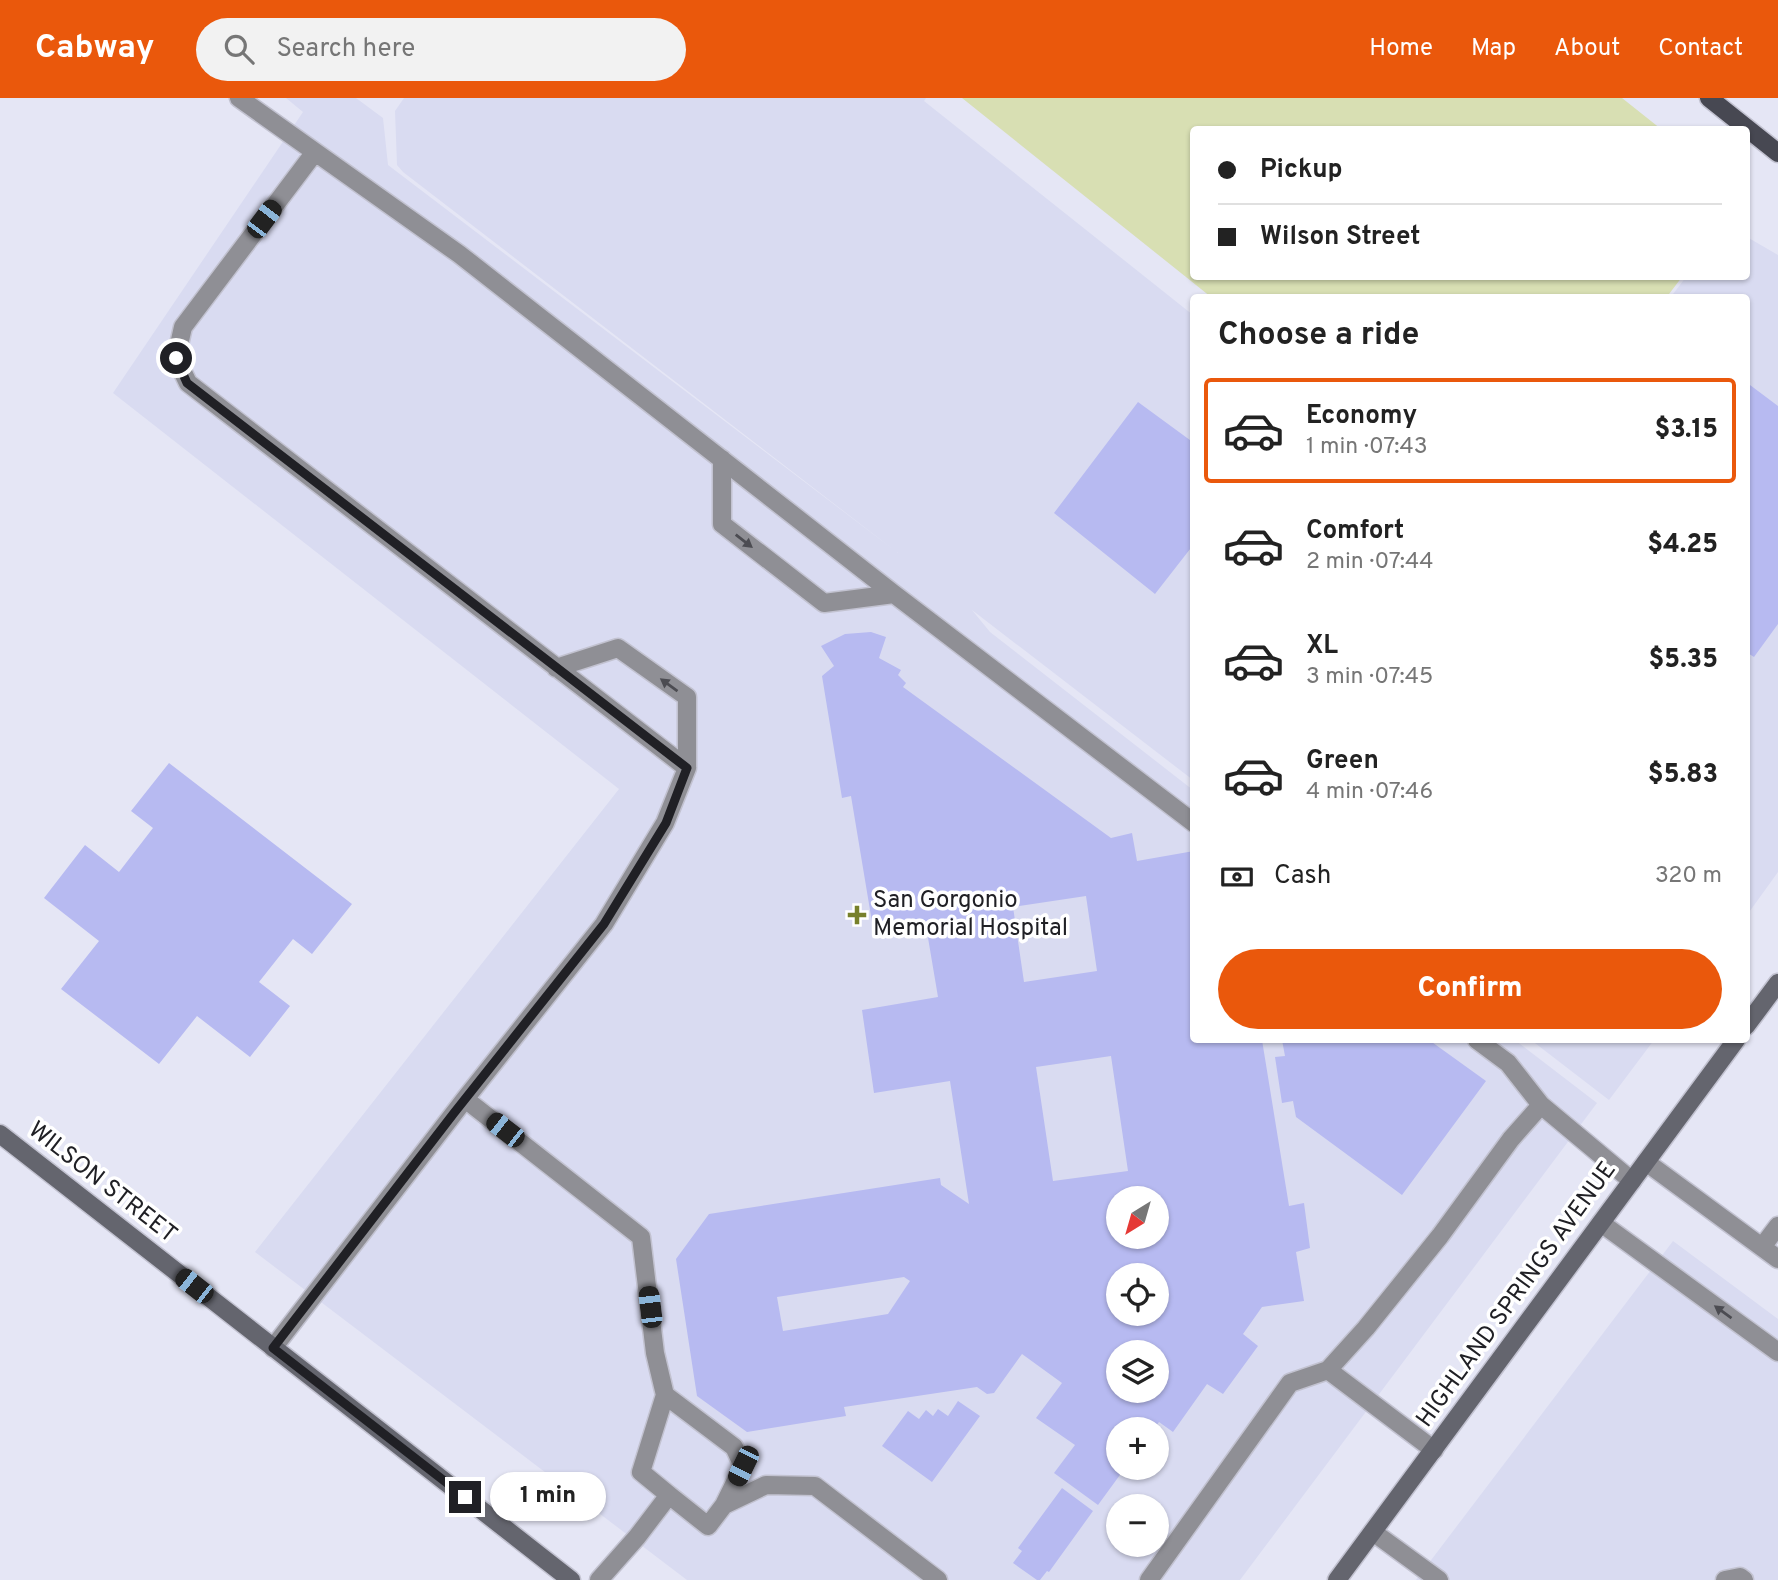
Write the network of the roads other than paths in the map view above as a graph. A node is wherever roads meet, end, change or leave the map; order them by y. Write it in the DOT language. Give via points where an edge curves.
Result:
graph roads {
  1 [pos="239,98"];
  2 [pos="1709,98"];
  3 [pos="1744,126"];
  4 [pos="1750,131"];
  5 [pos="315,152"];
  6 [pos="1778,153"];
  7 [pos="722,458"];
  8 [pos="894,594"];
  9 [pos="556,668"];
  10 [pos="687,768"];
  11 [pos="1190,820"];
  12 [pos="1778,983"];
  13 [pos="1750,1021"];
  14 [pos="1481,1043"];
  15 [pos="1734,1043"];
  16 [pos="465,1099"];
  17 [pos="1541,1105"];
  18 [pos="0,1134"];
  19 [pos="1646,1162"];
  20 [pos="1632,1181"];
  21 [pos="1601,1223"];
  22 [pos="1778,1226"];
  23 [pos="1762,1247"];
  24 [pos="1778,1259"];
  25 [pos="273,1348"];
  26 [pos="1778,1352"];
  27 [pos="1328,1370"];
  28 [pos="665,1395"];
  29 [pos="1434,1450"];
  30 [pos="669,1495"];
  31 [pos="724,1505"];
  32 [pos="1373,1532"];
  33 [pos="571,1580"];
  34 [pos="599,1580"];
  35 [pos="938,1580"];
  36 [pos="1149,1580"];
  37 [pos="1337,1580"];
  38 [pos="1439,1580"];
  39 [pos="1725,1580"];
  40 [pos="1744,1580"];
  1 -- 5 [label="lane"];
  2 -- 3 [label="main road"];
  4 -- 6 [label="main road"];
  5 -- 7 [label="lane" via="459,254"];
  5 -- 9 [label="lane" via="183,327 176,358 187,383"];
  7 -- 8 [label="lane"];
  7 -- 8 [label="lane, one-way" via="722,524 824,603"];
  8 -- 11 [label="lane"];
  9 -- 10 [label="lane"];
  10 -- 9 [label="lane, one-way" via="687,697 618,648"];
  10 -- 16 [label="lane" via="666,823 604,924"];
  12 -- 13 [label="main road"];
  14 -- 17 [label="lane" via="1508,1063"];
  15 -- 19 [label="main road, HIGHLAND SPRINGS AVENUE"];
  16 -- 25 [label="lane"];
  16 -- 28 [label="lane" via="641,1237 655,1353"];
  17 -- 20 [label="lane"];
  17 -- 27 [label="lane"];
  18 -- 25 [label="main road, WILSON STREET"];
  19 -- 20 [label="main road, HIGHLAND SPRINGS AVENUE"];
  19 -- 23 [label="lane"];
  20 -- 21 [label="main road, HIGHLAND SPRINGS AVENUE"];
  26 -- 21 [label="lane, one-way"];
  21 -- 29 [label="main road, HIGHLAND SPRINGS AVENUE"];
  22 -- 23 [label="lane"];
  23 -- 24 [label="lane"];
  25 -- 33 [label="main road, WILSON STREET"];
  27 -- 29 [label="lane"];
  27 -- 36 [label="lane" via="1290,1383"];
  28 -- 30 [label="lane" via="641,1472"];
  28 -- 31 [label="lane" via="734,1447 743,1466"];
  29 -- 32 [label="main road, HIGHLAND SPRINGS AVENUE"];
  30 -- 31 [label="lane" via="708,1526"];
  30 -- 34 [label="lane"];
  31 -- 35 [label="lane" via="766,1485 816,1486"];
  32 -- 37 [label="main road, HIGHLAND SPRINGS AVENUE"];
  32 -- 38 [label="lane"];
  39 -- 40 [label="lane"];
}
